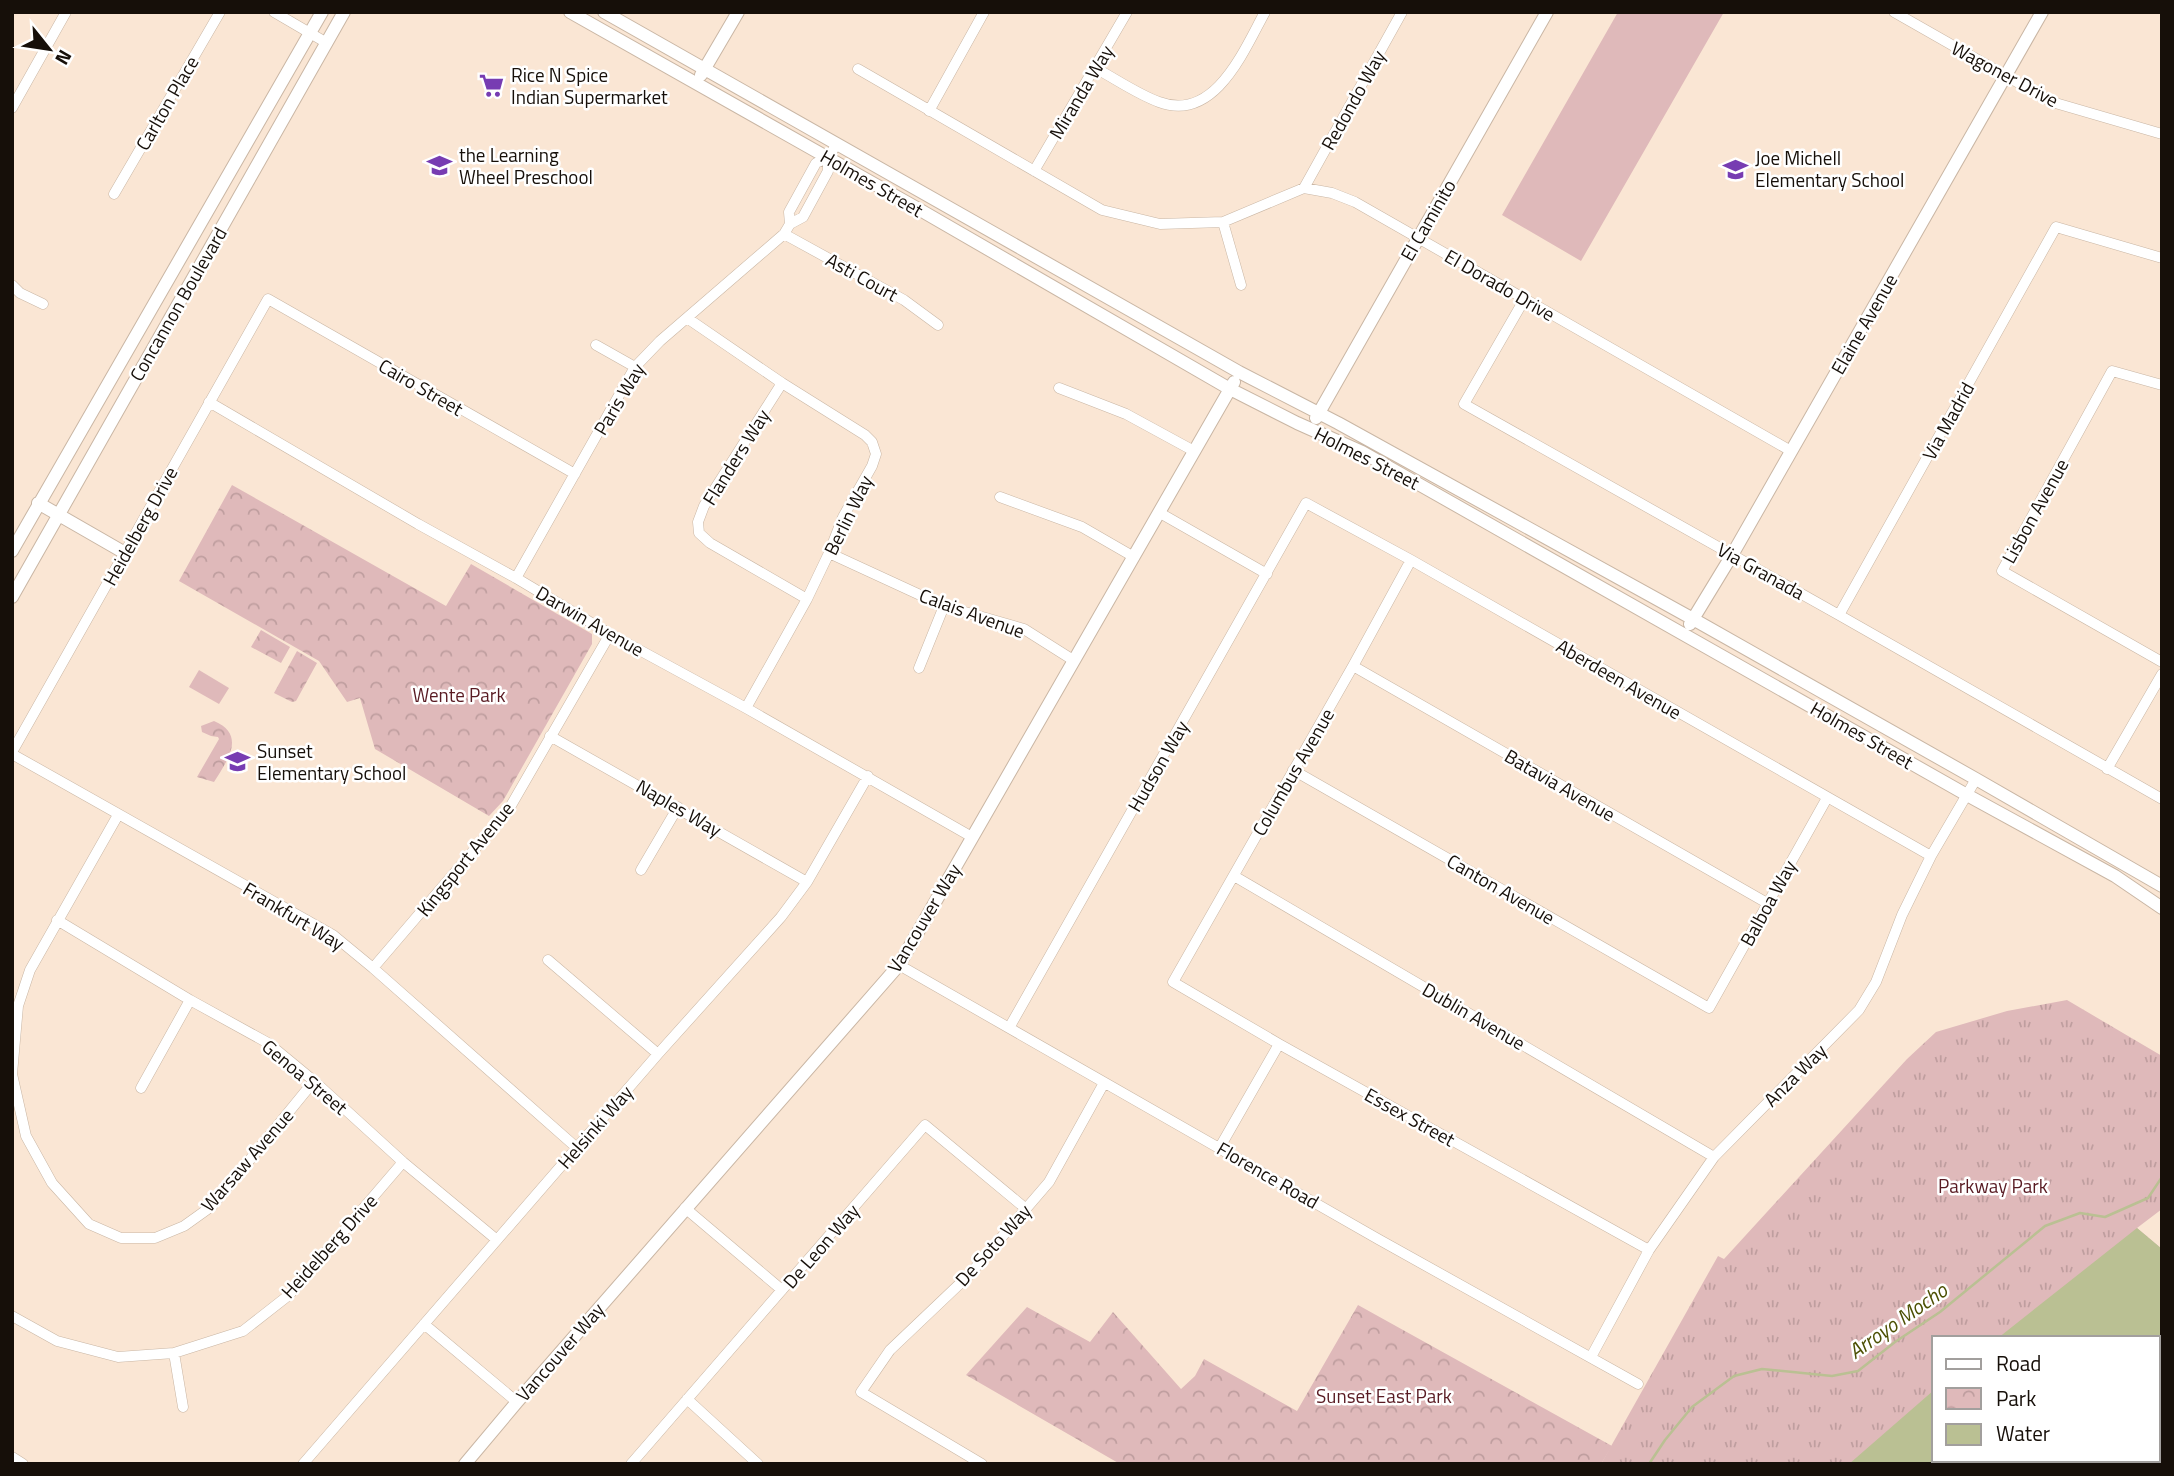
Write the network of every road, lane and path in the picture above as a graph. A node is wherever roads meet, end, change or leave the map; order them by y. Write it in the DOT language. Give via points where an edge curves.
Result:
graph roads {
  1 [pos="66,12"];
  2 [pos="220,12"];
  3 [pos="274,12"];
  4 [pos="322,12"];
  5 [pos="344,12"];
  6 [pos="570,12"];
  7 [pos="604,12"];
  8 [pos="738,12"];
  9 [pos="984,12"];
  10 [pos="1127,12"];
  11 [pos="1265,12"];
  12 [pos="1402,12"];
  13 [pos="1547,12"];
  14 [pos="1894,12"];
  15 [pos="2042,12"];
  16 [pos="310,33"];
  17 [pos="327,43"];
  18 [pos="1096,68"];
  19 [pos="704,69"];
  20 [pos="858,69"];
  21 [pos="2004,76"];
  22 [pos="696,84"];
  23 [pos="12,108"];
  24 [pos="929,111"];
  25 [pos="2162,134"];
  26 [pos="836,145"];
  27 [pos="828,158"];
  28 [pos="1034,171"];
  29 [pos="1304,188"];
  30 [pos="114,194"];
  31 [pos="1223,222"];
  32 [pos="784,234"];
  33 [pos="1419,237"];
  34 [pos="2162,258"];
  35 [pos="12,285"];
  36 [pos="1241,285"];
  37 [pos="268,299"];
  38 [pos="1524,300"];
  39 [pos="43,304"];
  40 [pos="687,318"];
  41 [pos="938,325"];
  42 [pos="596,345"];
  43 [pos="635,366"];
  44 [pos="1239,372"];
  45 [pos="782,383"];
  46 [pos="2162,385"];
  47 [pos="1059,388"];
  48 [pos="1230,389"];
  49 [pos="209,402"];
  50 [pos="1318,413"];
  51 [pos="1311,428"];
  52 [pos="1194,451"];
  53 [pos="1791,451"];
  54 [pos="575,474"];
  55 [pos="1000,497"];
  56 [pos="38,503"];
  57 [pos="1306,503"];
  58 [pos="1160,513"];
  59 [pos="58,515"];
  60 [pos="12,551"];
  61 [pos="125,553"];
  62 [pos="829,553"];
  63 [pos="1732,555"];
  64 [pos="1134,556"];
  65 [pos="1411,560"];
  66 [pos="1267,574"];
  67 [pos="516,578"];
  68 [pos="12,597"];
  69 [pos="807,599"];
  70 [pos="944,606"];
  71 [pos="1839,615"];
  72 [pos="1693,619"];
  73 [pos="610,634"];
  74 [pos="1684,634"];
  75 [pos="1073,660"];
  76 [pos="2162,662"];
  77 [pos="1353,666"];
  78 [pos="919,668"];
  79 [pos="2162,674"];
  80 [pos="746,708"];
  81 [pos="550,736"];
  82 [pos="12,753"];
  83 [pos="2107,769"];
  84 [pos="1293,770"];
  85 [pos="868,776"];
  86 [pos="1976,779"];
  87 [pos="1967,795"];
  88 [pos="1827,798"];
  89 [pos="2162,799"];
  90 [pos="678,807"];
  91 [pos="118,815"];
  92 [pos="972,837"];
  93 [pos="1931,856"];
  94 [pos="641,870"];
  95 [pos="1234,876"];
  96 [pos="807,882"];
  97 [pos="2162,886"];
  98 [pos="1767,903"];
  99 [pos="2162,908"];
  100 [pos="57,920"];
  101 [pos="548,960"];
  102 [pos="899,965"];
  103 [pos="373,968"];
  104 [pos="1173,982"];
  105 [pos="190,1000"];
  106 [pos="1709,1008"];
  107 [pos="1009,1028"];
  108 [pos="1279,1044"];
  109 [pos="658,1054"];
  110 [pos="314,1082"];
  111 [pos="1104,1083"];
  112 [pos="141,1088"];
  113 [pos="1220,1147"];
  114 [pos="577,1148"];
  115 [pos="1714,1157"];
  116 [pos="403,1162"];
  117 [pos="685,1208"];
  118 [pos="1025,1208"];
  119 [pos="497,1240"];
  120 [pos="1649,1250"];
  121 [pos="782,1290"];
  122 [pos="12,1316"];
  123 [pos="424,1324"];
  124 [pos="174,1353"];
  125 [pos="1591,1357"];
  126 [pos="1638,1384"];
  127 [pos="687,1399"];
  128 [pos="517,1402"];
  129 [pos="183,1407"];
  130 [pos="12,1457"];
  131 [pos="23,1464"];
  132 [pos="303,1464"];
  133 [pos="465,1464"];
  134 [pos="631,1464"];
  135 [pos="758,1464"];
  136 [pos="982,1464"];
  1 -- 23 [label="street"];
  2 -- 30 [label="street, Carlton Place"];
  3 -- 16 [label="street"];
  4 -- 16 [label="main road, Concannon Boulevard"];
  5 -- 17 [label="main road, Concannon Boulevard"];
  6 -- 22 [label="main road, Holmes Street"];
  7 -- 19 [label="main road, Holmes Street"];
  8 -- 19 [label="main road"];
  9 -- 24 [label="street"];
  10 -- 18 [label="street, Miranda Way"];
  11 -- 18 [label="street" via="1221,86 1201,100 1179,105 1160,102"];
  12 -- 29 [label="street, Redondo Way"];
  13 -- 33 [label="main road, El Caminito"];
  14 -- 21 [label="street, Wagoner Drive"];
  15 -- 21 [label="main road, Elaine Avenue"];
  16 -- 17 [label="street"];
  16 -- 56 [label="main road, Concannon Boulevard"];
  17 -- 59 [label="main road, Concannon Boulevard"];
  18 -- 28 [label="street, Miranda Way"];
  19 -- 22 [label="main road"];
  19 -- 26 [label="main road, Holmes Street"];
  20 -- 24 [label="street"];
  21 -- 25 [label="street, Wagoner Drive" via="2052,102"];
  21 -- 53 [label="main road, Elaine Avenue"];
  22 -- 27 [label="main road, Holmes Street"];
  24 -- 28 [label="street"];
  26 -- 27 [label="street, Paris Way"];
  26 -- 44 [label="main road, Holmes Street"];
  27 -- 32 [label="street, Paris Way" via="828,171 803,217"];
  27 -- 48 [label="main road, Holmes Street"];
  28 -- 31 [label="street" via="1102,210 1160,223"];
  29 -- 31 [label="street"];
  29 -- 33 [label="street, El Dorado Drive" via="1354,202"];
  31 -- 36 [label="street"];
  32 -- 40 [label="street, Paris Way"];
  32 -- 41 [label="street, Asti Court" via="904,300"];
  33 -- 38 [label="street, El Dorado Drive"];
  33 -- 50 [label="main road, El Caminito"];
  34 -- 71 [label="street, Via Madrid" via="2056,228"];
  35 -- 39 [label="street"];
  37 -- 49 [label="street, Heidelberg Drive"];
  37 -- 54 [label="street, Cairo Street"];
  38 -- 53 [label="street, El Dorado Drive"];
  38 -- 63 [label="street, Via Granada" via="1464,404"];
  40 -- 43 [label="street, Paris Way"];
  40 -- 45 [label="street, Berlin Way"];
  42 -- 43 [label="street"];
  43 -- 54 [label="street, Paris Way"];
  44 -- 48 [label="main road, Vancouver Way"];
  44 -- 50 [label="main road, Holmes Street"];
  45 -- 62 [label="street, Berlin Way" via="865,435 876,454"];
  45 -- 69 [label="street, Flanders Way" via="704,506 699,533"];
  46 -- 76 [label="street, Lisbon Avenue" via="2112,371 2002,571"];
  47 -- 52 [label="street" via="1126,414"];
  48 -- 51 [label="main road, Holmes Street"];
  48 -- 52 [label="main road, Vancouver Way"];
  49 -- 61 [label="street, Heidelberg Drive"];
  49 -- 67 [label="street, Darwin Avenue"];
  50 -- 51 [label="main road, El Caminito"];
  50 -- 72 [label="main road, Holmes Street"];
  51 -- 74 [label="main road, Holmes Street" via="1362,452"];
  52 -- 58 [label="main road, Vancouver Way"];
  53 -- 63 [label="main road, Elaine Avenue"];
  54 -- 67 [label="street, Paris Way"];
  55 -- 64 [label="street" via="1082,527"];
  56 -- 59 [label="main road"];
  56 -- 60 [label="main road, Concannon Boulevard"];
  57 -- 65 [label="street, Aberdeen Avenue"];
  57 -- 66 [label="street, Hudson Way"];
  58 -- 64 [label="main road, Vancouver Way"];
  58 -- 66 [label="street"];
  59 -- 61 [label="main road"];
  59 -- 68 [label="main road, Concannon Boulevard"];
  61 -- 82 [label="street, Heidelberg Drive"];
  62 -- 69 [label="street, Berlin Way"];
  62 -- 70 [label="street, Calais Avenue"];
  63 -- 71 [label="street, Via Granada"];
  63 -- 72 [label="main road, Elaine Avenue"];
  64 -- 75 [label="main road, Vancouver Way"];
  65 -- 77 [label="street, Columbus Avenue"];
  65 -- 88 [label="street, Aberdeen Avenue"];
  66 -- 107 [label="street, Hudson Way"];
  67 -- 73 [label="street, Darwin Avenue"];
  69 -- 80 [label="street, Berlin Way"];
  70 -- 75 [label="street, Calais Avenue" via="1024,629"];
  70 -- 78 [label="street"];
  71 -- 83 [label="street, Via Granada"];
  72 -- 74 [label="main road, Elaine Avenue"];
  72 -- 86 [label="main road, Holmes Street"];
  73 -- 80 [label="street, Darwin Avenue"];
  73 -- 81 [label="street, Kingsport Avenue"];
  74 -- 87 [label="main road, Holmes Street"];
  75 -- 92 [label="main road, Vancouver Way"];
  77 -- 84 [label="street, Columbus Avenue"];
  77 -- 98 [label="street, Batavia Avenue"];
  79 -- 83 [label="street"];
  80 -- 85 [label="street, Darwin Avenue"];
  81 -- 90 [label="street, Naples Way"];
  81 -- 103 [label="street, Kingsport Avenue" via="509,809"];
  82 -- 91 [label="street, Frankfurt Way"];
  83 -- 89 [label="street, Via Granada"];
  84 -- 95 [label="street, Columbus Avenue"];
  84 -- 106 [label="street, Canton Avenue"];
  85 -- 92 [label="street, Darwin Avenue"];
  85 -- 96 [label="street, Helsinki Way"];
  86 -- 87 [label="street, Anza Way"];
  86 -- 97 [label="main road, Holmes Street"];
  87 -- 93 [label="street, Anza Way"];
  87 -- 99 [label="main road, Holmes Street" via="2115,876"];
  88 -- 93 [label="street, Aberdeen Avenue"];
  88 -- 98 [label="street, Balboa Way"];
  90 -- 94 [label="street"];
  90 -- 96 [label="street, Naples Way"];
  91 -- 100 [label="street, Warsaw Avenue"];
  91 -- 103 [label="street, Frankfurt Way" via="332,935"];
  92 -- 102 [label="main road, Vancouver Way"];
  93 -- 115 [label="street, Anza Way" via="1876,982 1859,1010"];
  95 -- 104 [label="street, Columbus Avenue"];
  95 -- 115 [label="street, Dublin Avenue"];
  96 -- 109 [label="street, Helsinki Way"];
  98 -- 106 [label="street, Balboa Way"];
  100 -- 105 [label="street, Genoa Street"];
  100 -- 110 [label="street, Warsaw Avenue" via="30,970 18,1006 12,1074 26,1136 52,1183 89,1224 121,1238 155,1238 184,1226 212,1206"];
  101 -- 109 [label="street"];
  102 -- 107 [label="street, Florence Road"];
  102 -- 117 [label="main road, Vancouver Way"];
  103 -- 114 [label="street, Frankfurt Way"];
  104 -- 108 [label="street, Essex Street"];
  105 -- 110 [label="street, Genoa Street" via="268,1043"];
  105 -- 112 [label="street"];
  107 -- 111 [label="street, Florence Road"];
  108 -- 113 [label="street"];
  108 -- 120 [label="street, Essex Street"];
  109 -- 114 [label="street, Helsinki Way"];
  110 -- 116 [label="street, Genoa Street"];
  111 -- 113 [label="street, Florence Road"];
  111 -- 118 [label="street, De Soto Way" via="1049,1182"];
  113 -- 125 [label="street, Florence Road"];
  114 -- 119 [label="street, Helsinki Way"];
  115 -- 120 [label="street, Anza Way"];
  116 -- 119 [label="street, Genoa Street"];
  116 -- 124 [label="street, Heidelberg Drive" via="289,1295 243,1331"];
  117 -- 121 [label="street"];
  117 -- 128 [label="main road, Vancouver Way"];
  118 -- 121 [label="street, De Leon Way" via="925,1125"];
  118 -- 136 [label="street, De Soto Way" via="970,1274 890,1350 860,1392"];
  119 -- 123 [label="street, Helsinki Way"];
  120 -- 125 [label="street, Anza Way"];
  121 -- 127 [label="street, De Leon Way"];
  122 -- 124 [label="street, Heidelberg Drive" via="57,1341 118,1357"];
  123 -- 128 [label="street"];
  123 -- 132 [label="street, Helsinki Way"];
  124 -- 129 [label="street"];
  125 -- 126 [label="street, Florence Road"];
  127 -- 134 [label="street, De Leon Way"];
  127 -- 135 [label="street"];
  128 -- 133 [label="main road, Vancouver Way"];
  130 -- 131 [label="street"];
}
